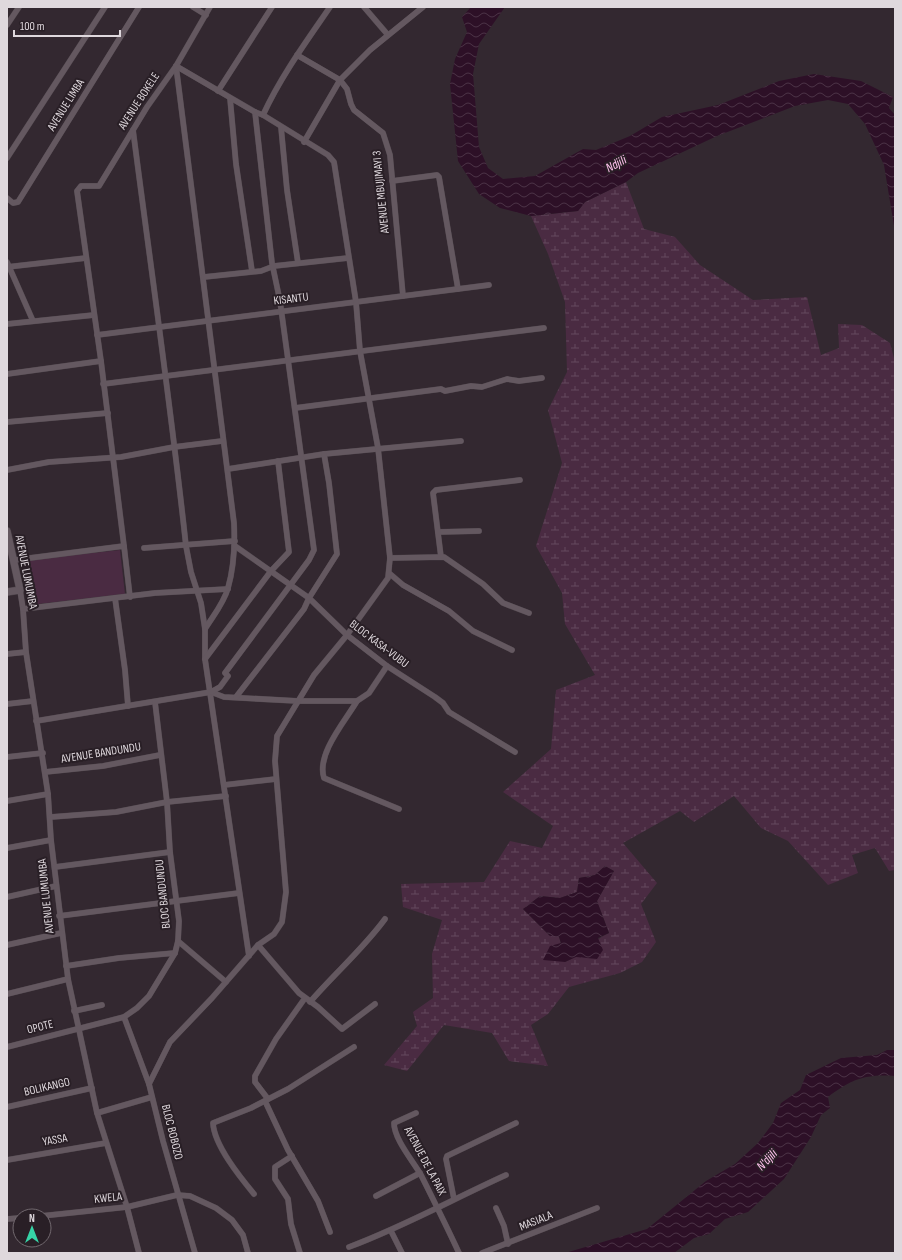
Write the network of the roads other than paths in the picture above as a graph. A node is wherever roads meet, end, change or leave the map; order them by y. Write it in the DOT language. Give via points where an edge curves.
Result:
graph roads {
  1 [pos="19,7"];
  2 [pos="105,7"];
  3 [pos="139,7"];
  4 [pos="193,7"];
  5 [pos="210,7"];
  6 [pos="272,7"];
  7 [pos="330,7"];
  8 [pos="364,7"];
  9 [pos="423,7"];
  10 [pos="206,15"];
  11 [pos="7,25"];
  12 [pos="388,35"];
  13 [pos="297,55"];
  14 [pos="176,66"];
  15 [pos="340,80"];
  16 [pos="218,91"];
  17 [pos="230,98"];
  18 [pos="255,112"];
  19 [pos="263,115"];
  20 [pos="281,127"];
  21 [pos="133,130"];
  22 [pos="304,142"];
  23 [pos="7,158"];
  24 [pos="392,182"];
  25 [pos="7,198"];
  26 [pos="86,258"];
  27 [pos="348,258"];
  28 [pos="298,263"];
  29 [pos="8,266"];
  30 [pos="274,266"];
  31 [pos="252,271"];
  32 [pos="204,277"];
  33 [pos="489,285"];
  34 [pos="458,289"];
  35 [pos="403,296"];
  36 [pos="356,302"];
  37 [pos="280,312"];
  38 [pos="94,315"];
  39 [pos="209,321"];
  40 [pos="33,322"];
  41 [pos="7,324"];
  42 [pos="158,328"];
  43 [pos="544,328"];
  44 [pos="97,335"];
  45 [pos="360,351"];
  46 [pos="101,361"];
  47 [pos="287,361"];
  48 [pos="216,370"];
  49 [pos="7,374"];
  50 [pos="166,376"];
  51 [pos="542,378"];
  52 [pos="103,384"];
  53 [pos="369,399"];
  54 [pos="294,408"];
  55 [pos="108,413"];
  56 [pos="7,422"];
  57 [pos="222,441"];
  58 [pos="461,441"];
  59 [pos="174,447"];
  60 [pos="378,448"];
  61 [pos="324,454"];
  62 [pos="302,457"];
  63 [pos="114,458"];
  64 [pos="278,461"];
  65 [pos="228,469"];
  66 [pos="7,470"];
  67 [pos="520,480"];
  68 [pos="479,531"];
  69 [pos="7,532"];
  70 [pos="438,532"];
  71 [pos="235,544"];
  72 [pos="124,546"];
  73 [pos="186,546"];
  74 [pos="144,548"];
  75 [pos="441,557"];
  76 [pos="390,558"];
  77 [pos="14,560"];
  78 [pos="271,571"];
  79 [pos="389,573"];
  80 [pos="290,585"];
  81 [pos="228,589"];
  82 [pos="20,590"];
  83 [pos="197,591"];
  84 [pos="7,592"];
  85 [pos="130,597"];
  86 [pos="115,598"];
  87 [pos="309,598"];
  88 [pos="23,609"];
  89 [pos="529,613"];
  90 [pos="205,629"];
  91 [pos="347,635"];
  92 [pos="512,650"];
  93 [pos="26,652"];
  94 [pos="7,654"];
  95 [pos="206,659"];
  96 [pos="387,666"];
  97 [pos="211,692"];
  98 [pos="236,697"];
  99 [pos="33,700"];
  100 [pos="357,700"];
  101 [pos="298,701"];
  102 [pos="155,702"];
  103 [pos="7,704"];
  104 [pos="128,706"];
  105 [pos="36,721"];
  106 [pos="515,752"];
  107 [pos="43,753"];
  108 [pos="160,755"];
  109 [pos="7,757"];
  110 [pos="45,772"];
  111 [pos="276,779"];
  112 [pos="224,785"];
  113 [pos="48,794"];
  114 [pos="226,796"];
  115 [pos="7,801"];
  116 [pos="167,802"];
  117 [pos="399,809"];
  118 [pos="51,818"];
  119 [pos="51,840"];
  120 [pos="7,848"];
  121 [pos="170,852"];
  122 [pos="55,867"];
  123 [pos="56,886"];
  124 [pos="239,893"];
  125 [pos="7,897"];
  126 [pos="176,901"];
  127 [pos="59,916"];
  128 [pos="385,918"];
  129 [pos="61,933"];
  130 [pos="178,941"];
  131 [pos="7,945"];
  132 [pos="258,945"];
  133 [pos="175,953"];
  134 [pos="249,956"];
  135 [pos="66,966"];
  136 [pos="68,979"];
  137 [pos="226,982"];
  138 [pos="7,994"];
  139 [pos="308,1000"];
  140 [pos="375,1004"];
  141 [pos="102,1005"];
  142 [pos="74,1011"];
  143 [pos="124,1017"];
  144 [pos="78,1029"];
  145 [pos="7,1047"];
  146 [pos="354,1047"];
  147 [pos="149,1084"];
  148 [pos="92,1088"];
  149 [pos="152,1097"];
  150 [pos="266,1100"];
  151 [pos="7,1107"];
  152 [pos="97,1113"];
  153 [pos="416,1113"];
  154 [pos="516,1123"];
  155 [pos="106,1143"];
  156 [pos="292,1156"];
  157 [pos="7,1160"];
  158 [pos="420,1173"];
  159 [pos="506,1175"];
  160 [pos="254,1194"];
  161 [pos="177,1195"];
  162 [pos="376,1196"];
  163 [pos="454,1199"];
  164 [pos="127,1207"];
  165 [pos="438,1208"];
  166 [pos="496,1208"];
  167 [pos="597,1208"];
  168 [pos="52,1215"];
  169 [pos="391,1231"];
  170 [pos="330,1232"];
  171 [pos="508,1244"];
  172 [pos="349,1247"];
  173 [pos="139,1253"];
  174 [pos="195,1253"];
  175 [pos="248,1253"];
  176 [pos="300,1253"];
  177 [pos="402,1253"];
  178 [pos="459,1253"];
  179 [pos="482,1253"];
  1 -- 11 [label="street"];
  2 -- 23 [label="street, AVENUE LIMBA"];
  3 -- 25 [label="street, AVENUE LIMBA" via="18,202 14,203"];
  4 -- 10 [label="street"];
  5 -- 10 [label="street, AVENUE BOKELE"];
  6 -- 16 [label="street"];
  7 -- 13 [label="street"];
  8 -- 12 [label="street"];
  9 -- 12 [label="street"];
  10 -- 14 [label="street, AVENUE BOKELE"];
  12 -- 15 [label="street"];
  13 -- 15 [label="street"];
  13 -- 19 [label="street"];
  14 -- 16 [label="street"];
  14 -- 21 [label="street, AVENUE BOKELE"];
  14 -- 32 [label="street"];
  15 -- 22 [label="street"];
  15 -- 24 [label="street, AVENUE MBUJIMAYI 3" via="347,89 354,110 383,132 388,145"];
  16 -- 17 [label="street"];
  17 -- 18 [label="street"];
  17 -- 31 [label="street" via="236,164"];
  18 -- 19 [label="street"];
  18 -- 30 [label="street"];
  19 -- 20 [label="street"];
  20 -- 22 [label="street"];
  20 -- 28 [label="street"];
  21 -- 26 [label="street, AVENUE BOKELE" via="99,186 81,186 77,191"];
  21 -- 42 [label="street"];
  22 -- 27 [label="street" via="328,155 334,162"];
  24 -- 34 [label="street" via="437,175 439,177"];
  24 -- 35 [label="street, AVENUE MBUJIMAYI 3"];
  26 -- 29 [label="street"];
  26 -- 38 [label="street"];
  27 -- 28 [label="street"];
  27 -- 36 [label="street"];
  28 -- 30 [label="street"];
  29 -- 40 [label="street"];
  30 -- 31 [label="street"];
  30 -- 37 [label="street"];
  31 -- 32 [label="street"];
  32 -- 39 [label="street"];
  33 -- 34 [label="street, KISANTU"];
  34 -- 35 [label="street, KISANTU"];
  35 -- 36 [label="street, KISANTU"];
  36 -- 37 [label="street, KISANTU"];
  36 -- 45 [label="street"];
  37 -- 39 [label="street, KISANTU"];
  37 -- 47 [label="street"];
  38 -- 40 [label="street"];
  38 -- 44 [label="street"];
  39 -- 42 [label="street, KISANTU"];
  39 -- 48 [label="street"];
  40 -- 41 [label="street"];
  42 -- 44 [label="street, KISANTU"];
  42 -- 50 [label="street"];
  43 -- 45 [label="street"];
  44 -- 46 [label="street"];
  45 -- 47 [label="street"];
  45 -- 53 [label="street"];
  46 -- 49 [label="street"];
  46 -- 52 [label="street"];
  47 -- 48 [label="street"];
  47 -- 54 [label="street"];
  48 -- 50 [label="street"];
  48 -- 57 [label="street"];
  50 -- 52 [label="street"];
  50 -- 59 [label="street"];
  51 -- 53 [label="street" via="520,381 507,379 482,387 471,386 445,391 440,389"];
  52 -- 55 [label="street"];
  53 -- 54 [label="street"];
  53 -- 60 [label="street"];
  54 -- 62 [label="street"];
  55 -- 56 [label="street"];
  55 -- 63 [label="street"];
  57 -- 59 [label="street"];
  57 -- 65 [label="street"];
  58 -- 60 [label="street"];
  59 -- 63 [label="street"];
  59 -- 73 [label="street"];
  60 -- 61 [label="street"];
  60 -- 76 [label="street"];
  61 -- 62 [label="street"];
  61 -- 87 [label="street" via="337,554"];
  62 -- 64 [label="street"];
  62 -- 80 [label="street" via="314,550"];
  63 -- 66 [label="street" via="49,462"];
  63 -- 72 [label="street"];
  64 -- 65 [label="street"];
  64 -- 78 [label="street" via="290,548 287,555"];
  65 -- 71 [label="street"];
  67 -- 70 [label="street" via="436,490 433,494"];
  68 -- 70 [label="street"];
  69 -- 77 [label="street, AVENUE LUMUMBA"];
  70 -- 75 [label="street"];
  71 -- 73 [label="street"];
  71 -- 78 [label="street, BLOC KASA-VUBU"];
  71 -- 81 [label="street"];
  72 -- 77 [label="street"];
  72 -- 85 [label="street"];
  73 -- 74 [label="street"];
  73 -- 83 [label="street"];
  75 -- 76 [label="street"];
  75 -- 89 [label="street" via="484,584 503,603"];
  76 -- 79 [label="street"];
  77 -- 82 [label="street, AVENUE LUMUMBA"];
  78 -- 80 [label="street, BLOC KASA-VUBU"];
  78 -- 95 [label="street"];
  79 -- 91 [label="street"];
  79 -- 92 [label="street" via="403,585 449,611 467,628"];
  80 -- 87 [label="street, BLOC KASA-VUBU"];
  80 -- 97 [label="street" via="225,673 228,676 226,679 220,687"];
  81 -- 83 [label="street"];
  81 -- 90 [label="street"];
  82 -- 84 [label="street"];
  82 -- 88 [label="street, AVENUE LUMUMBA"];
  83 -- 85 [label="street"];
  83 -- 90 [label="street"];
  85 -- 86 [label="street"];
  86 -- 88 [label="street"];
  86 -- 104 [label="street"];
  87 -- 91 [label="street, BLOC KASA-VUBU"];
  87 -- 98 [label="street" via="304,609"];
  88 -- 93 [label="street, AVENUE LUMUMBA"];
  90 -- 95 [label="street"];
  91 -- 96 [label="street, BLOC KASA-VUBU"];
  91 -- 101 [label="street" via="314,675"];
  93 -- 94 [label="street"];
  93 -- 99 [label="street, AVENUE LUMUMBA"];
  95 -- 97 [label="street"];
  96 -- 100 [label="street" via="368,693"];
  96 -- 106 [label="street, BLOC KASA-VUBU" via="435,696 449,712"];
  97 -- 98 [label="street" via="224,697"];
  97 -- 102 [label="street"];
  97 -- 112 [label="street"];
  98 -- 101 [label="street"];
  99 -- 103 [label="street"];
  99 -- 105 [label="street, AVENUE LUMUMBA"];
  100 -- 101 [label="street"];
  100 -- 117 [label="street" via="348,718 331,740 322,772 324,778"];
  101 -- 111 [label="street" via="277,736"];
  102 -- 104 [label="street"];
  102 -- 108 [label="street, BLOC BANDUNDU"];
  104 -- 105 [label="street"];
  105 -- 107 [label="street, AVENUE LUMUMBA"];
  107 -- 109 [label="street"];
  107 -- 110 [label="street, AVENUE LUMUMBA"];
  108 -- 110 [label="street, AVENUE BANDUNDU" via="95,767"];
  108 -- 116 [label="street, BLOC BANDUNDU"];
  110 -- 113 [label="street, AVENUE LUMUMBA"];
  111 -- 112 [label="street"];
  111 -- 132 [label="street" via="286,892 282,922 274,934"];
  112 -- 114 [label="street"];
  113 -- 115 [label="street"];
  113 -- 118 [label="street, AVENUE LUMUMBA"];
  114 -- 116 [label="street"];
  114 -- 124 [label="street"];
  116 -- 118 [label="street" via="116,812"];
  116 -- 121 [label="street, BLOC BANDUNDU"];
  118 -- 119 [label="street, AVENUE LUMUMBA"];
  119 -- 120 [label="street"];
  119 -- 122 [label="street, AVENUE LUMUMBA"];
  121 -- 122 [label="street"];
  121 -- 126 [label="street, BLOC BANDUNDU"];
  122 -- 123 [label="street, AVENUE LUMUMBA"];
  123 -- 125 [label="street"];
  123 -- 127 [label="street, AVENUE LUMUMBA"];
  124 -- 126 [label="street"];
  124 -- 134 [label="street"];
  126 -- 127 [label="street"];
  126 -- 130 [label="street, BLOC BANDUNDU"];
  127 -- 129 [label="street, AVENUE LUMUMBA"];
  128 -- 139 [label="street" via="361,949"];
  129 -- 131 [label="street"];
  129 -- 135 [label="street, AVENUE LUMUMBA"];
  130 -- 133 [label="street, BLOC BANDUNDU"];
  130 -- 137 [label="street"];
  132 -- 134 [label="street"];
  132 -- 139 [label="street" via="289,983"];
  133 -- 135 [label="street"];
  133 -- 143 [label="street, BLOC BANDUNDU" via="149,996"];
  134 -- 137 [label="street"];
  135 -- 136 [label="street, AVENUE LUMUMBA"];
  136 -- 138 [label="street"];
  136 -- 142 [label="street, AVENUE LUMUMBA"];
  137 -- 147 [label="street" via="170,1042"];
  139 -- 140 [label="street" via="342,1029"];
  139 -- 150 [label="street" via="276,1039 255,1076 255,1082"];
  141 -- 142 [label="street"];
  142 -- 144 [label="street, AVENUE LUMUMBA"];
  143 -- 144 [label="street, BLOC BANDUNDU"];
  143 -- 147 [label="street, BLOC BOBOZO"];
  144 -- 145 [label="street, OPOTE"];
  144 -- 148 [label="street, AVENUE LUMUMBA"];
  146 -- 150 [label="street"];
  147 -- 149 [label="street, BLOC BOBOZO"];
  148 -- 151 [label="street, BOLIKANGO"];
  148 -- 152 [label="street, AVENUE LUMUMBA"];
  149 -- 152 [label="street"];
  149 -- 161 [label="street, BLOC BOBOZO"];
  150 -- 156 [label="street"];
  150 -- 160 [label="street" via="213,1123 219,1142 229,1160"];
  152 -- 155 [label="street, AVENUE LUMUMBA"];
  153 -- 158 [label="street, AVENUE DE LA PAIX" via="394,1123 394,1128"];
  154 -- 163 [label="street" via="448,1156 446,1159"];
  155 -- 157 [label="street, YASSA"];
  155 -- 164 [label="street, AVENUE LUMUMBA"];
  156 -- 170 [label="street" via="318,1201"];
  156 -- 176 [label="street" via="275,1167 274,1174 276,1182 288,1199 291,1224"];
  158 -- 162 [label="street"];
  158 -- 165 [label="street, AVENUE DE LA PAIX"];
  159 -- 163 [label="street"];
  161 -- 164 [label="street, KWELA"];
  161 -- 174 [label="street, BLOC BOBOZO"];
  161 -- 175 [label="street" via="190,1196 227,1216 240,1229"];
  163 -- 165 [label="street"];
  164 -- 168 [label="street, KWELA"];
  164 -- 173 [label="street, AVENUE LUMUMBA"];
  165 -- 169 [label="street"];
  165 -- 178 [label="street, AVENUE DE LA PAIX"];
  166 -- 171 [label="street"];
  167 -- 171 [label="street, MASIALA"];
  169 -- 172 [label="street"];
  169 -- 177 [label="street"];
  171 -- 179 [label="street, MASIALA"];
}
